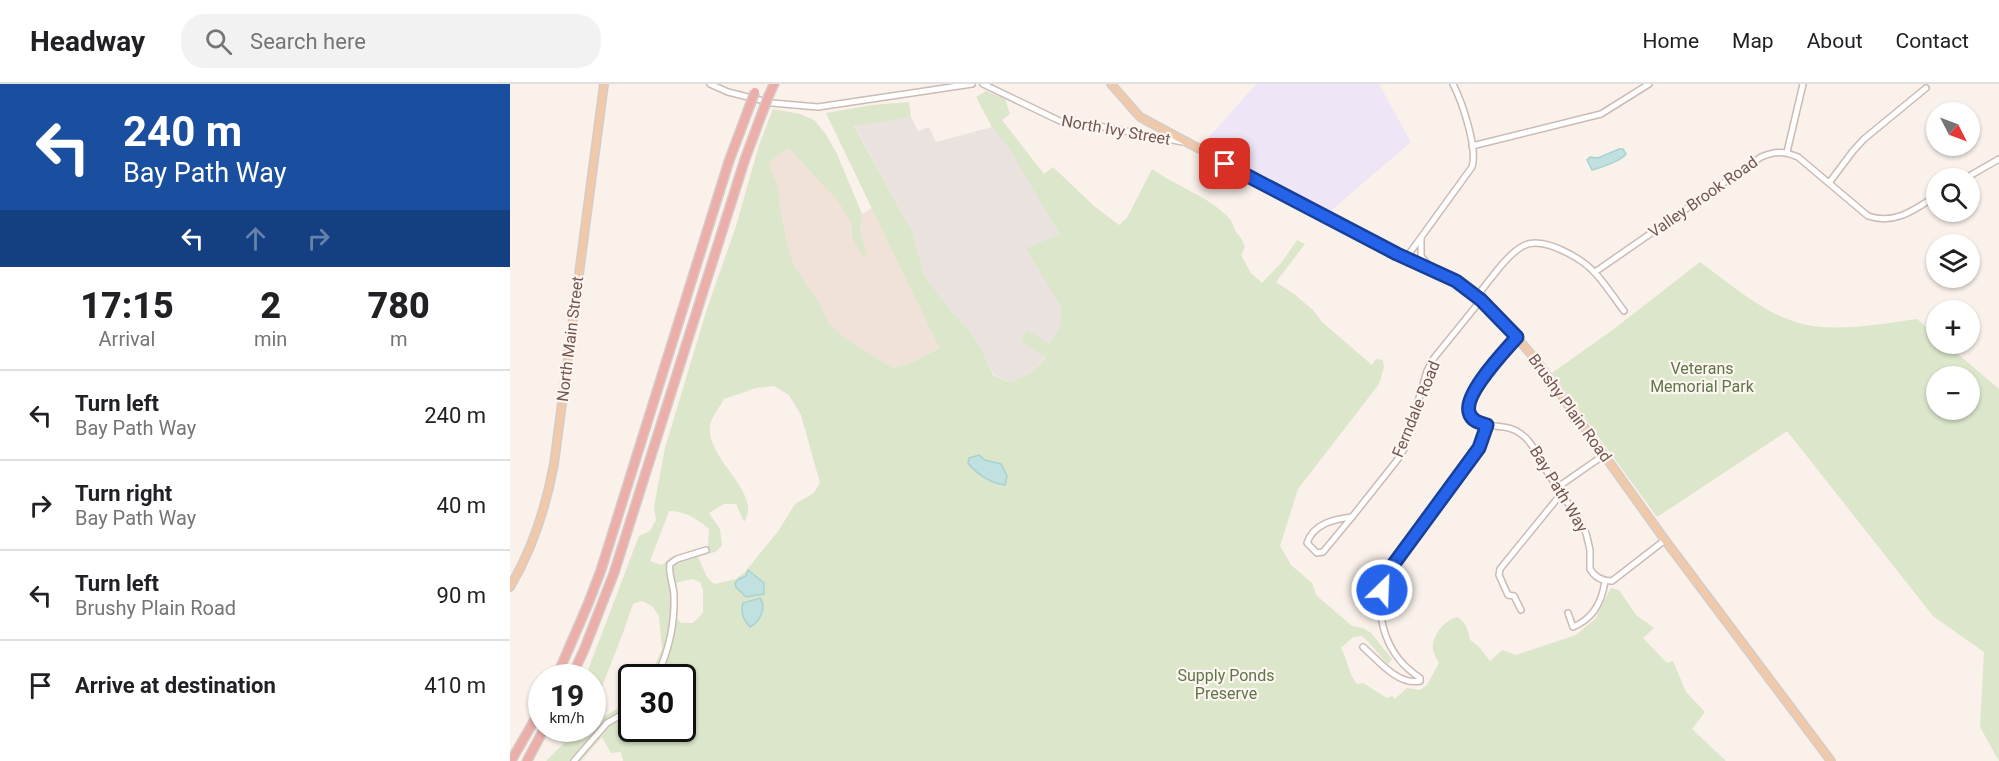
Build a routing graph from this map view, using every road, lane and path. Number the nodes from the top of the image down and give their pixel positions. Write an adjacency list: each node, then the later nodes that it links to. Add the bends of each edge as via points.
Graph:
1 (604, 84): 34 (main road, North Main Street, via 554,464 533,540)
2 (710, 84): 3 (street, via 772,103 819,107)
3 (972, 84)
4 (982, 84): 12 (street, North Ivy Street, via 1062,122)
5 (1111, 84): 12 (main road, Brushy Plain Road, via 1140,117)
6 (1453, 84): 13 (street)
7 (1649, 84): 13 (street, via 1601,114)
8 (1803, 84): 14 (street)
9 (757, 88): 38 (highway, bridge, via 726,172 601,570)
10 (773, 88): 39 (highway, bridge, via 741,170 614,573)
11 (1926, 88): 17 (street, via 1864,139)
12 (1185, 142): 20 (main road, Brushy Plain Road)
13 (1472, 146): 19 (street, via 1472,167)
14 (1787, 152): 17 (street); 22 (street, Valley Brook Road, via 1773,151 1761,157)
15 (1999, 159): 16 (street)
16 (1980, 170)
17 (1829, 183): 18 (street, via 1869,216 1879,219 1903,217)
18 (1926, 202)
19 (1422, 235): 20 (street); 21 (street, via 1421,256)
20 (1406, 258): 21 (main road, Brushy Plain Road)
21 (1433, 270): 23 (main road, Brushy Plain Road, via 1456,281)
22 (1595, 272): 23 (street, Ferndale Road, via 1551,245 1535,242 1513,254); 24 (street)
23 (1478, 299): 25 (main road, Brushy Plain Road); 30 (street, Ferndale Road, via 1427,371 1404,449)
24 (1624, 311)
25 (1517, 337): 26 (street, via 1470,400 1472,419); 27 (main road, Brushy Plain Road)
26 (1487, 425): 28 (street, Bay Path Way, via 1515,429 1523,435); 37 (street, via 1479,448 1393,565 1382,590 1379,610 1389,644 1420,681 1399,678)
27 (1604, 455): 28 (street); 31 (main road, Brushy Plain Road)
28 (1558, 487): 29 (street, Bay Path Way)
29 (1562, 494): 33 (street, Bay Path Way, via 1586,533 1590,569); 35 (street, via 1500,568 1499,575 1508,594 1514,596)
30 (1352, 517): 30 (street, Ferndale Road, via 1323,552 1317,553 1307,543 1323,524)
31 (1665, 540): 33 (street, via 1622,575); 44 (main road, Brushy Plain Road)
32 (706, 550): 40 (street, via 670,564 675,593 672,632)
33 (1605, 581): 36 (street, via 1596,610 1584,623 1574,627)
34 (510, 587)
35 (1521, 610)
36 (1568, 613)
37 (1363, 647)
38 (562, 664)
39 (578, 664)
40 (663, 664)
41 (618, 717): 47 (street, via 607,723)
42 (528, 731): 45 (highway)
43 (537, 742): 46 (highway)
44 (1827, 759)
45 (511, 761)
46 (526, 761)
47 (574, 761)

